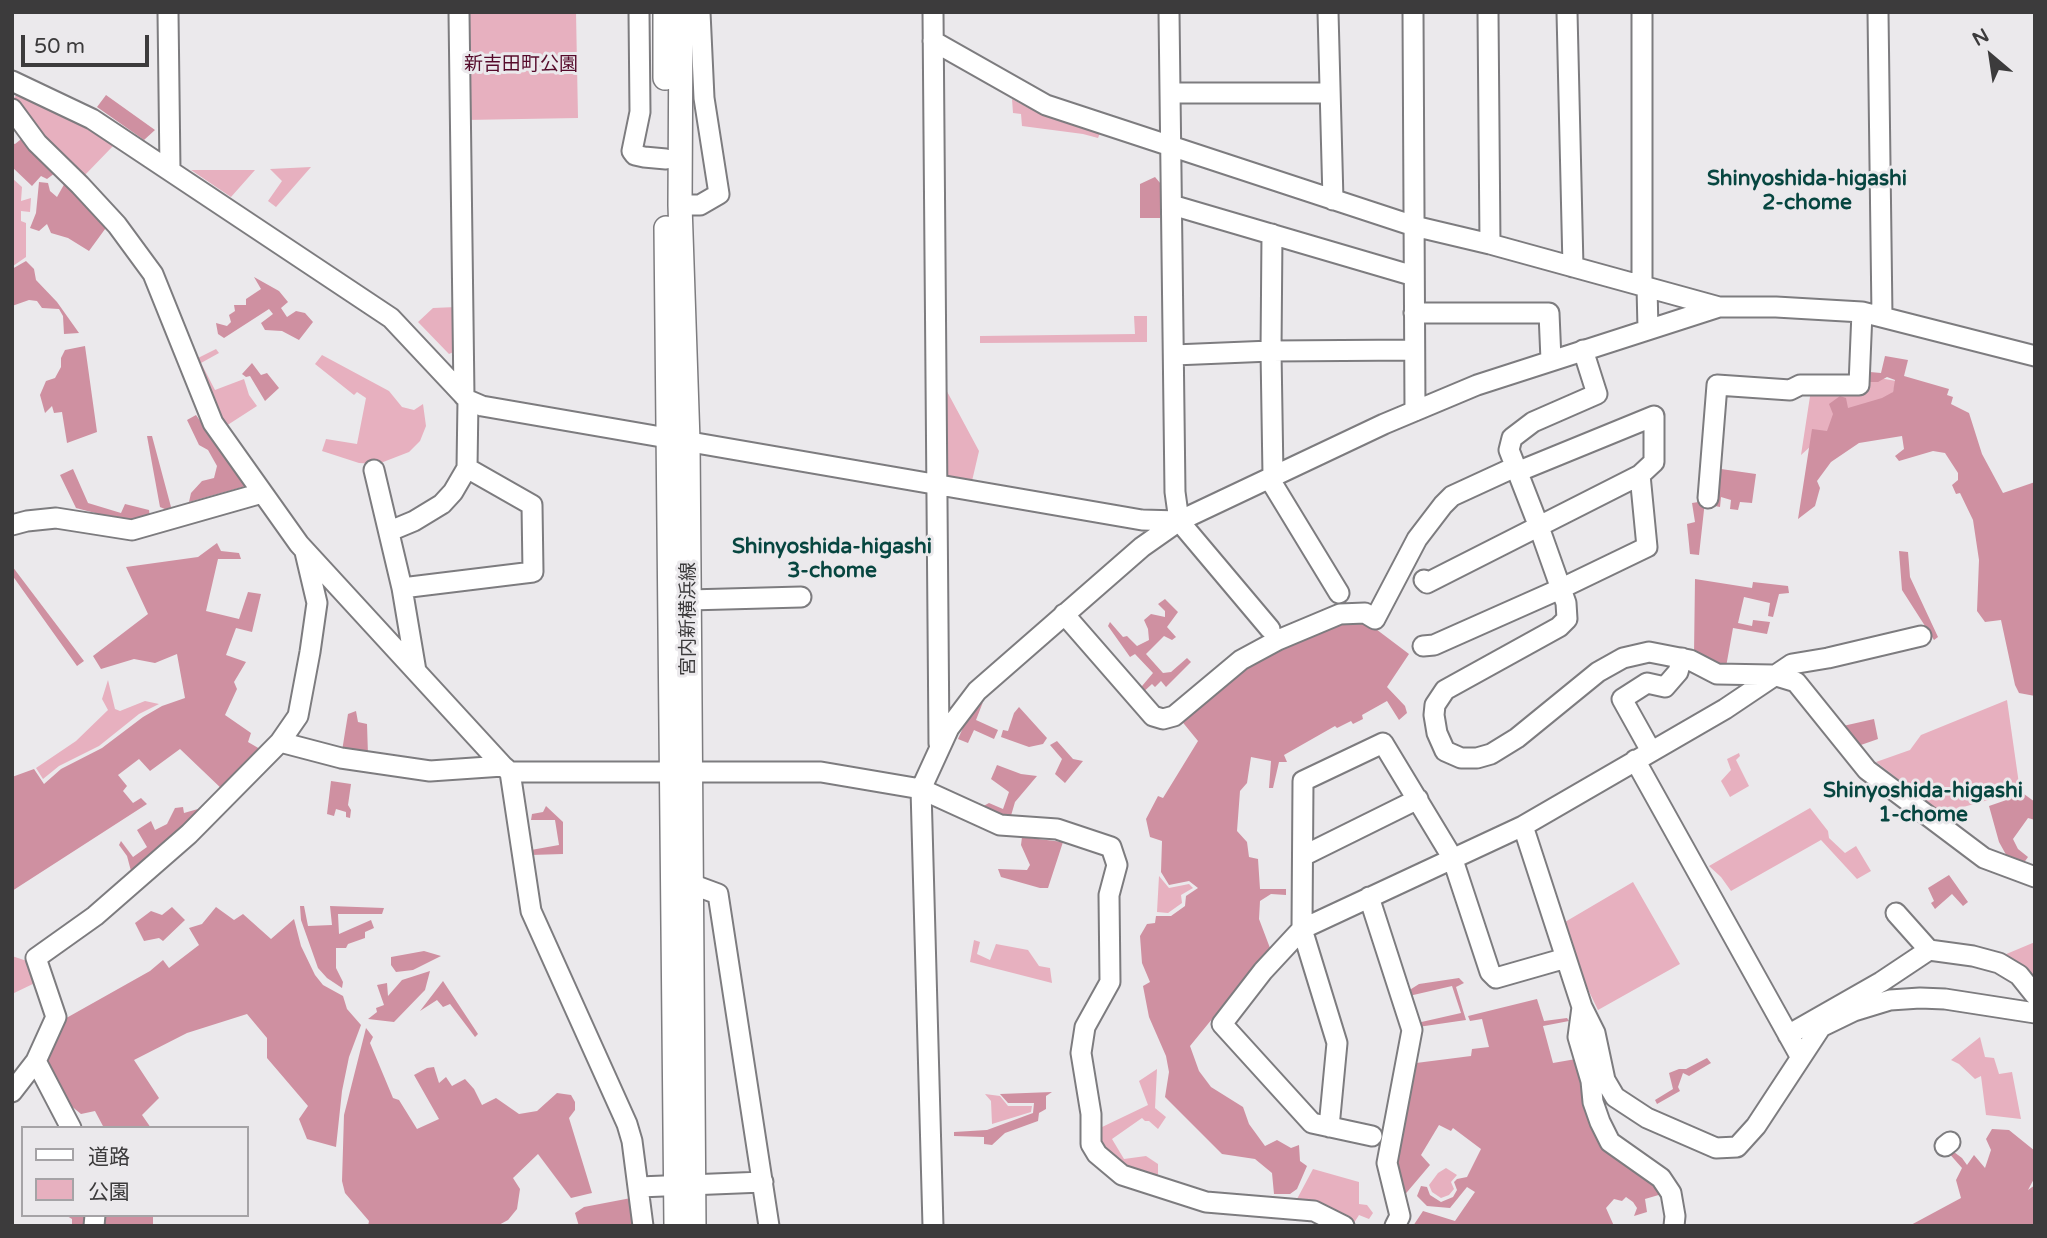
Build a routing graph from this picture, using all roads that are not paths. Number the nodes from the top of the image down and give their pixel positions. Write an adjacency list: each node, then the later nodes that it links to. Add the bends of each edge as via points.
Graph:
1 (168, 12): 22 (street)
2 (459, 12): 43 (street)
3 (639, 12): 21 (street, via 640,112 632,151)
4 (664, 12): 21 (street, 宮内新横浜線)
5 (681, 12): 24 (street, 宮内新横浜線)
6 (700, 12): 24 (street, via 704,98 719,194 700,205)
7 (933, 12): 15 (street)
8 (1169, 12): 17 (street)
9 (1328, 12): 18 (street)
10 (1413, 12): 26 (street)
11 (1488, 12): 28 (street)
12 (1567, 12): 29 (street)
13 (1642, 12): 31 (street)
14 (1878, 12): 35 (street)
15 (933, 41): 20 (street, via 1046,105); 51 (street)
16 (12, 81): 22 (street, via 92,119)
17 (1171, 93): 18 (street); 20 (street)
18 (1331, 93): 23 (street)
19 (12, 108): 52 (street, via 37,144 117,225 153,274 213,423)
20 (1172, 147): 23 (street); 25 (street)
21 (666, 159): 45 (street, 宮内新横浜線)
22 (170, 170): 43 (street, via 391,318)
23 (1333, 200): 26 (street)
24 (680, 205): 45 (street, 宮内新横浜線)
25 (1172, 205): 27 (street); 40 (street)
26 (1414, 226): 28 (street); 30 (street)
27 (1272, 234): 30 (street); 38 (street)
28 (1490, 244): 29 (street)
29 (1573, 267): 31 (street)
30 (1413, 276): 34 (street)
31 (1645, 287): 32 (street); 36 (street)
32 (1719, 307): 33 (street); 36 (street)
33 (1862, 312): 35 (street); 53 (street, via 1859,385 1800,384 1790,390 1717,385)
34 (1414, 313): 39 (street); 42 (street, via 1549,313)
35 (1882, 316): 41 (street)
36 (1648, 329): 37 (street)
37 (1583, 350): 42 (street); 48 (street, via 1597,394 1533,422 1512,438 1509,450)
38 (1271, 351): 39 (street); 40 (street); 50 (street)
39 (1414, 351): 44 (street)
40 (1174, 355): 54 (street)
41 (2035, 356)
42 (1552, 360): 44 (street)
43 (466, 398): 45 (street, via 482,406); 46 (street)
44 (1415, 411): 50 (street)
45 (678, 440): 51 (street); 64 (street, 宮内新横浜線); 76 (street, 宮内新横浜線)
46 (467, 468): 57 (street, via 442,505); 60 (street, via 532,505 533,572)
47 (374, 470): 57 (street)
48 (1516, 470): 49 (street, via 1654,416 1654,463); 56 (street); 59 (street, via 1452,496 1417,539)
49 (1640, 475): 56 (street); 61 (street, via 1647,547)
50 (1271, 477): 54 (street); 62 (street)
51 (936, 483): 54 (street, via 1142,520); 73 (street)
52 (262, 493): 55 (street, via 132,530 56,518); 58 (street)
53 (1708, 498)
54 (1178, 521): 65 (street); 66 (street)
55 (12, 525)
56 (1539, 527): 59 (street, via 1427,583); 61 (street)
57 (390, 531): 60 (street)
58 (305, 551): 70 (street); 72 (street, via 316,615 298,716)
59 (1412, 571): 65 (street, via 1379,621 1365,613 1340,614 1278,640 1241,660 1174,716 1163,719 1137,700)
60 (402, 589): 70 (street)
61 (1560, 589): 68 (street); 69 (street, via 1567,619 1559,627 1440,696 1434,715 1437,733 1452,756 1491,754 1623,658 1649,652)
62 (1339, 593)
63 (801, 597): 64 (street)
64 (689, 600): 76 (street, 宮内新横浜線)
65 (1064, 614): 73 (street, via 977,691)
66 (1270, 629)
67 (1921, 636): 71 (street, via 1792,664)
68 (1423, 646)
69 (1682, 658): 71 (street, via 1717,674); 74 (street, via 1678,673 1665,687 1647,683 1622,699)
70 (416, 671): 75 (street)
71 (1773, 675): 74 (street); 82 (street, via 1796,682 1867,769 1984,858)
72 (280, 742): 75 (street, via 341,758 430,771); 94 (street, via 189,834 95,916 36,958 56,1017)
73 (939, 748): 77 (street)
74 (1643, 756): 79 (street); 92 (street)
75 (507, 769): 76 (street); 101 (street, via 531,911 627,1124)
76 (681, 772): 77 (street, via 821,772); 83 (street, 宮内新横浜線); 100 (street, 宮内新横浜線)
77 (921, 789): 106 (street); 107 (street, via 1000,825 1057,829 1111,847 1117,865 1109,895 1110,982 1085,1027 1081,1053 1091,1144 1097,1154 1122,1175 1206,1202 1314,1211)
78 (1418, 799): 80 (street); 80 (street, via 1383,743 1303,781); 81 (street)
79 (1523, 826): 81 (street); 88 (street)
80 (1303, 856): 86 (street)
81 (1452, 857): 84 (street); 88 (street, via 1490,972 1496,978)
82 (2035, 877)
83 (691, 884): 99 (street, via 718,894); 100 (street, 宮内新横浜線)
84 (1369, 897): 86 (street); 108 (street, via 1412,1030 1387,1163 1401,1216)
85 (1896, 913): 87 (street)
86 (1301, 929): 97 (street, via 1337,1043); 97 (street, via 1222,1024 1312,1123)
87 (1929, 950): 89 (street, via 1999,963 2019,975); 92 (street)
88 (1566, 958): 90 (street)
89 (2035, 995)
90 (1582, 1006): 93 (street, via 1595,1033 1605,1080 1615,1097 1647,1118 1716,1148 1737,1147 1756,1126); 109 (street, via 1578,1037 1600,1122 1610,1142 1661,1178 1671,1193)
91 (2035, 1013): 93 (street, via 1945,999 1890,1000 1821,1027)
92 (1788, 1035): 93 (street)
93 (1800, 1056)
94 (36, 1061): 95 (street); 96 (street)
95 (12, 1092)
96 (70, 1126)
97 (1329, 1127): 98 (street)
98 (1372, 1136)
99 (762, 1182): 100 (street); 105 (street)
100 (685, 1185): 101 (street); 103 (street, 宮内新横浜線); 104 (street, 宮内新横浜線)
101 (639, 1187): 102 (street)
102 (643, 1226)
103 (676, 1226)
104 (694, 1226)
105 (769, 1226)
106 (933, 1226)
107 (1344, 1226)
108 (1395, 1226)
109 (1674, 1226)

